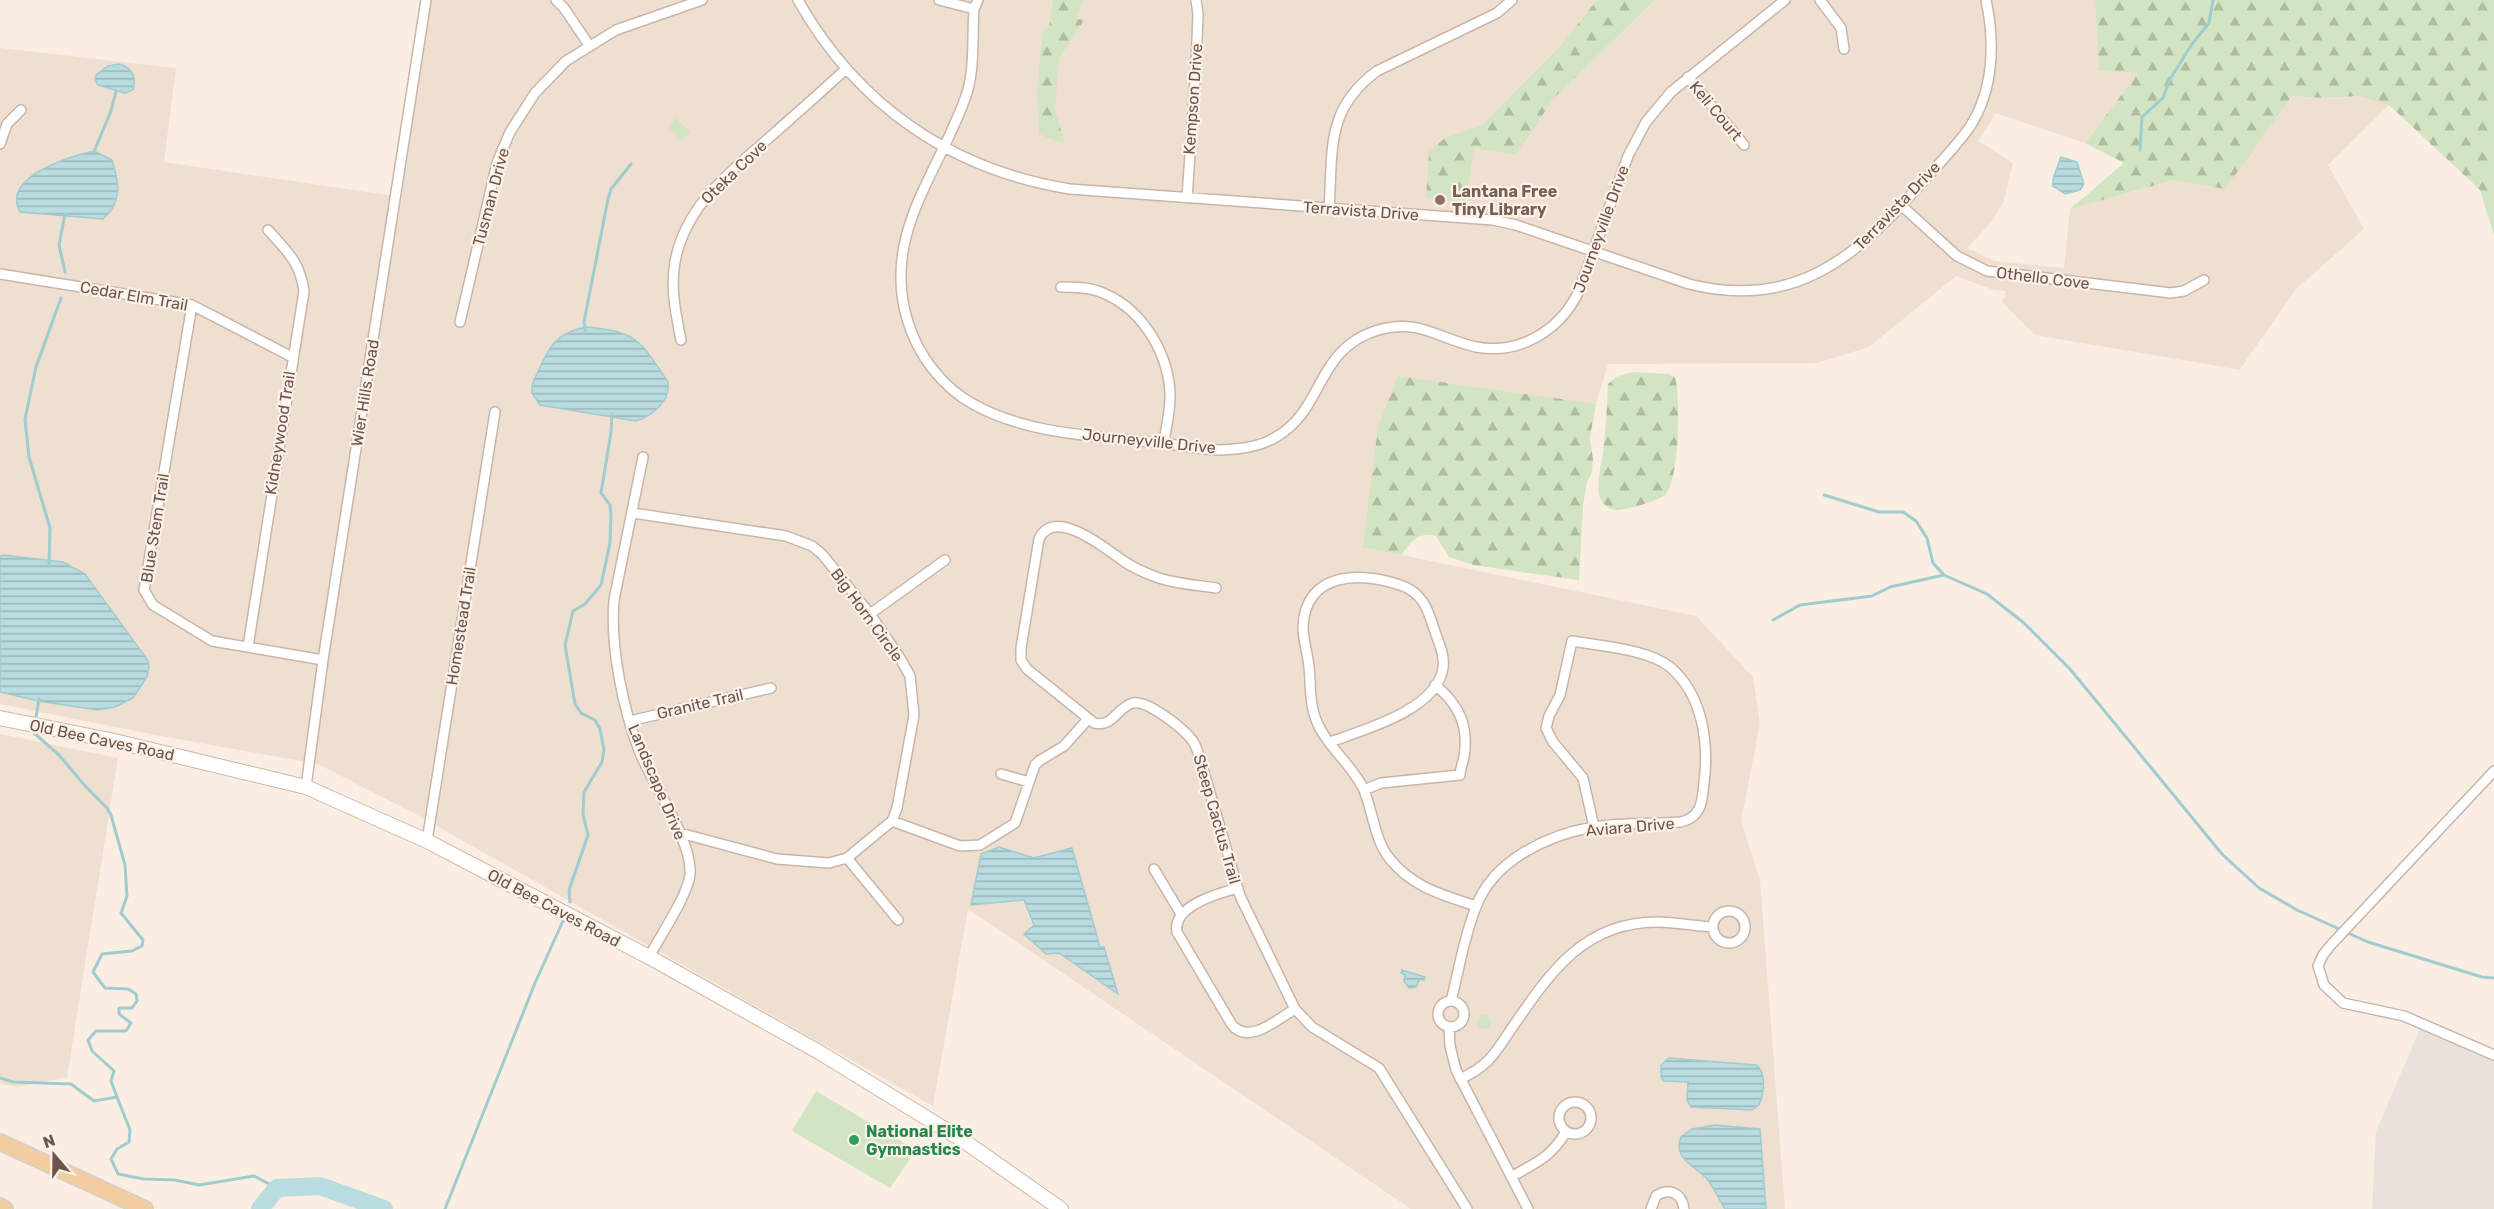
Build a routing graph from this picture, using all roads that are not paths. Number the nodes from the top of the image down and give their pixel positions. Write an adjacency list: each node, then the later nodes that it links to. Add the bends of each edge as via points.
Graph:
1 (426, 0): 40 (street, Wier Hills Road)
2 (556, 0): 12 (street)
3 (702, 0): 12 (street, Tusman Drive, via 627,24)
4 (798, 0): 14 (street, Terravista Drive)
5 (939, 0): 11 (street)
6 (1196, 0): 20 (street, Kempson Drive, via 1196,66)
7 (1512, 0): 22 (street, via 1497,14 1362,81 1341,110 1333,139)
8 (1785, 0): 15 (street, Journeyville Drive)
9 (1820, 0): 13 (street, via 1841,28)
10 (1986, 0): 21 (street, Terravista Drive, via 1992,59 1977,113 1962,137)
11 (976, 4): 19 (street, Journeyville Drive, via 970,82)
12 (589, 45): 29 (street, Tusman Drive, via 566,61 535,93 510,132 494,173)
13 (1844, 49)
14 (846, 69): 19 (street, Terravista Drive, via 879,102); 30 (street, Oteka Cove, via 721,180 691,218 674,273 674,304)
15 (1688, 77): 18 (street, Keli Court); 24 (street, Journeyville Drive, via 1659,105 1634,142)
16 (21, 110): 17 (street, via 7,124)
17 (0, 144)
18 (1744, 145)
19 (942, 147): 20 (street, Terravista Drive, via 998,172 1052,186); 33 (street, Journeyville Drive, via 910,219 900,271 903,305 911,332 937,374 966,400 1004,418 1060,430)
20 (1186, 198): 22 (street, Terravista Drive)
21 (1902, 206): 24 (street, Terravista Drive, via 1866,242 1827,269 1764,290 1711,290); 26 (street, Othello Cove, via 1957,256 1987,271 2171,293)
22 (1329, 209): 24 (street, Terravista Drive, via 1493,220)
23 (268, 230): 31 (street, Kidneywood Trail, via 292,256 301,274 304,291)
24 (1594, 251): 33 (street, Journeyville Drive, via 1572,305 1555,325 1533,340 1491,348 1414,326 1389,327 1357,339 1333,361 1307,408 1275,438 1244,448 1217,450)
25 (0, 274): 28 (street, Cedar Elm Trail)
26 (2204, 280)
27 (1061, 287): 33 (street, via 1084,288 1109,296 1133,314 1152,336 1168,375 1170,395)
28 (192, 305): 31 (street, Cedar Elm Trail); 39 (street, Blue Stem Trail, via 144,590 153,605 212,641)
29 (460, 322)
30 (681, 340)
31 (292, 357): 39 (street, Kidneywood Trail)
32 (495, 412): 55 (street, Homestead Trail)
33 (1164, 443)
34 (643, 458): 35 (street, Landscape Drive)
35 (633, 513): 38 (street, Big Horn Circle, via 800,540 822,555); 45 (street, Landscape Drive, via 612,617)
36 (945, 560): 38 (street)
37 (1216, 588): 44 (street, via 1158,577 1065,527 1044,531 1035,560 1021,660)
38 (870, 614): 52 (street, Big Horn Circle, via 900,658 912,685 914,715)
39 (248, 647): 40 (street, Blue Stem Trail)
40 (323, 660): 50 (street, Wier Hills Road)
41 (1435, 685): 46 (street, via 1395,718); 46 (street, via 1442,672 1443,655 1428,610 1418,595 1400,584 1357,577 1344,577 1324,585 1312,597 1303,629 1312,707); 51 (street, via 1457,707 1464,726 1460,775 1381,783)
42 (771, 688): 45 (street, Granite Trail)
43 (0, 718): 50 (street, Old Bee Caves Road)
44 (1088, 719): 49 (street, via 1064,746 1039,761); 58 (street, Steep Cactus Trail, via 1096,724 1106,723 1125,706 1140,702 1192,741)
45 (630, 721): 54 (street, Landscape Drive, via 641,755)
46 (1330, 742): 51 (street)
47 (2494, 771): 67 (street, via 2330,946 2319,960 2318,973 2336,998 2354,1007 2404,1016)
48 (1001, 774): 49 (street)
49 (1029, 782): 52 (street, via 1016,823 976,846 960,846)
50 (306, 787): 55 (street, Old Bee Caves Road)
51 (1364, 790): 59 (street, via 1390,860 1419,885)
52 (892, 821): 56 (street)
53 (1594, 827): 53 (street, Aviara Drive, via 1681,822 1694,817 1701,807 1707,753 1700,718 1683,681 1671,668 1656,659 1572,640 1560,695 1546,728 1583,778); 59 (street, Aviara Drive, via 1542,842 1521,855 1490,883)
54 (680, 833): 56 (street, via 777,859 829,863); 63 (street, Landscape Drive, via 690,864 689,880)
55 (427, 841): 63 (street, Old Bee Caves Road)
56 (847, 858): 61 (street)
57 (1154, 869): 60 (street)
58 (1238, 888): 60 (street, via 1213,895); 65 (street, Steep Cactus Trail)
59 (1476, 906): 64 (street, Aviara Drive)
60 (1181, 914): 65 (street, via 1177,932 1236,1030 1246,1034 1256,1031)
61 (898, 920)
62 (1712, 927): 68 (street, via 1644,923 1611,930 1581,946 1548,976 1490,1060 1479,1071)
63 (649, 957): 75 (street, Old Bee Caves Road, via 819,1052 964,1141)
64 (1451, 1000): 66 (street, Aviara Drive, via 1438,1010 1440,1021); 66 (street, via 1464,1012 1460,1023)
65 (1295, 1009): 76 (street, Steep Cactus Trail, via 1312,1028 1379,1068)
66 (1449, 1027): 68 (street, Aviara Drive)
67 (2494, 1055)
68 (1460, 1079): 71 (street, Aviara Drive)
69 (1566, 1132): 71 (street, via 1546,1157)
70 (0, 1142): 74 (main road)
71 (1511, 1177): 77 (street, Aviara Drive)
72 (0, 1206): 73 (main road)
73 (5, 1209)
74 (145, 1209)
75 (1061, 1209)
76 (1467, 1209)
77 (1528, 1209)
78 (1651, 1209): 79 (street, via 1656,1196 1666,1191 1681,1198)
79 (1684, 1209)

